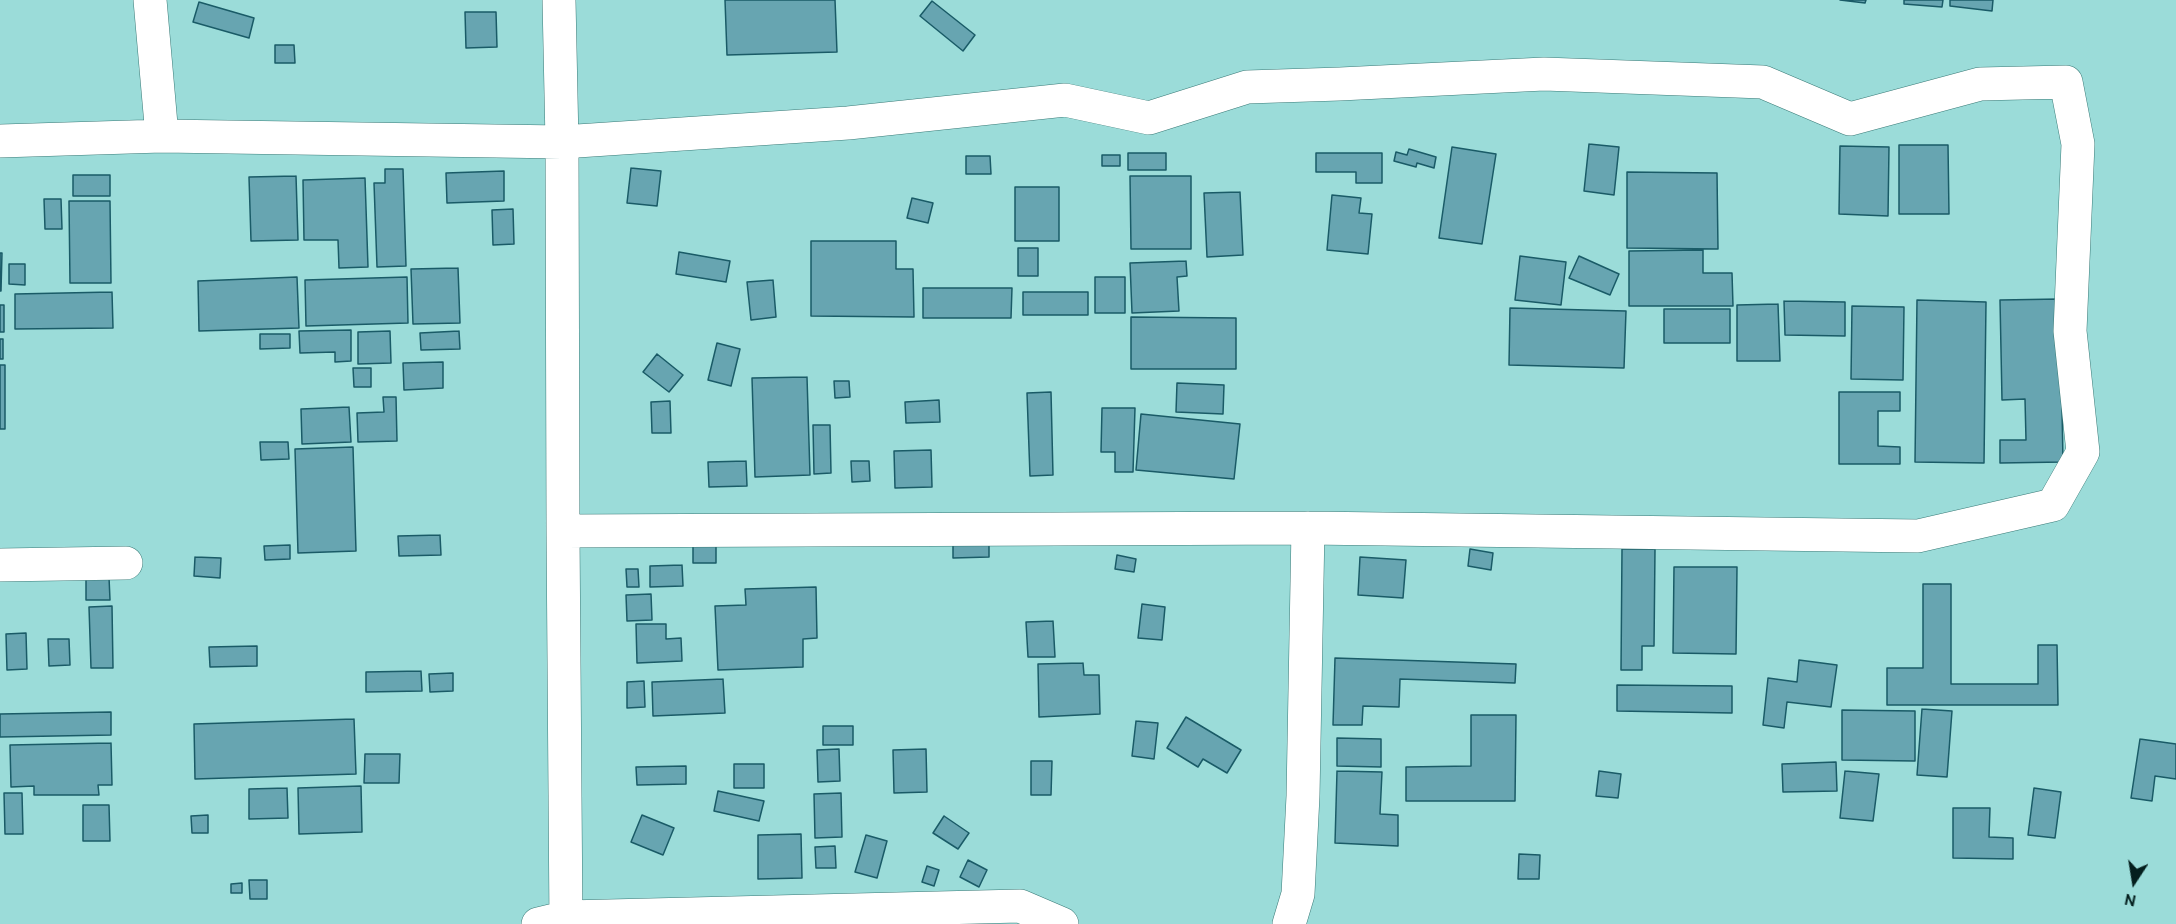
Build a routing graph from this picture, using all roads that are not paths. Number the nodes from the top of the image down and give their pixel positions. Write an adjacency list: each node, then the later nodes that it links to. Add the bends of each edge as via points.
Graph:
1 (150, 0): 3 (street)
2 (559, 0): 5 (street)
3 (162, 136): 4 (street); 5 (street)
4 (0, 141)
5 (562, 142): 6 (street, via 848,123 1065,100 1149,118 1247,87 1544,74 1763,82 1850,119 1980,84 2066,82 2078,144 2070,330 2084,452 2053,505 1918,536); 7 (street)
6 (1308, 528): 7 (street); 12 (street, via 1303,796 1298,894)
7 (562, 531): 10 (street)
8 (126, 563): 9 (street)
9 (0, 565)
10 (557, 922): 11 (street, via 1020,906)
11 (1062, 924)
12 (1289, 924)

